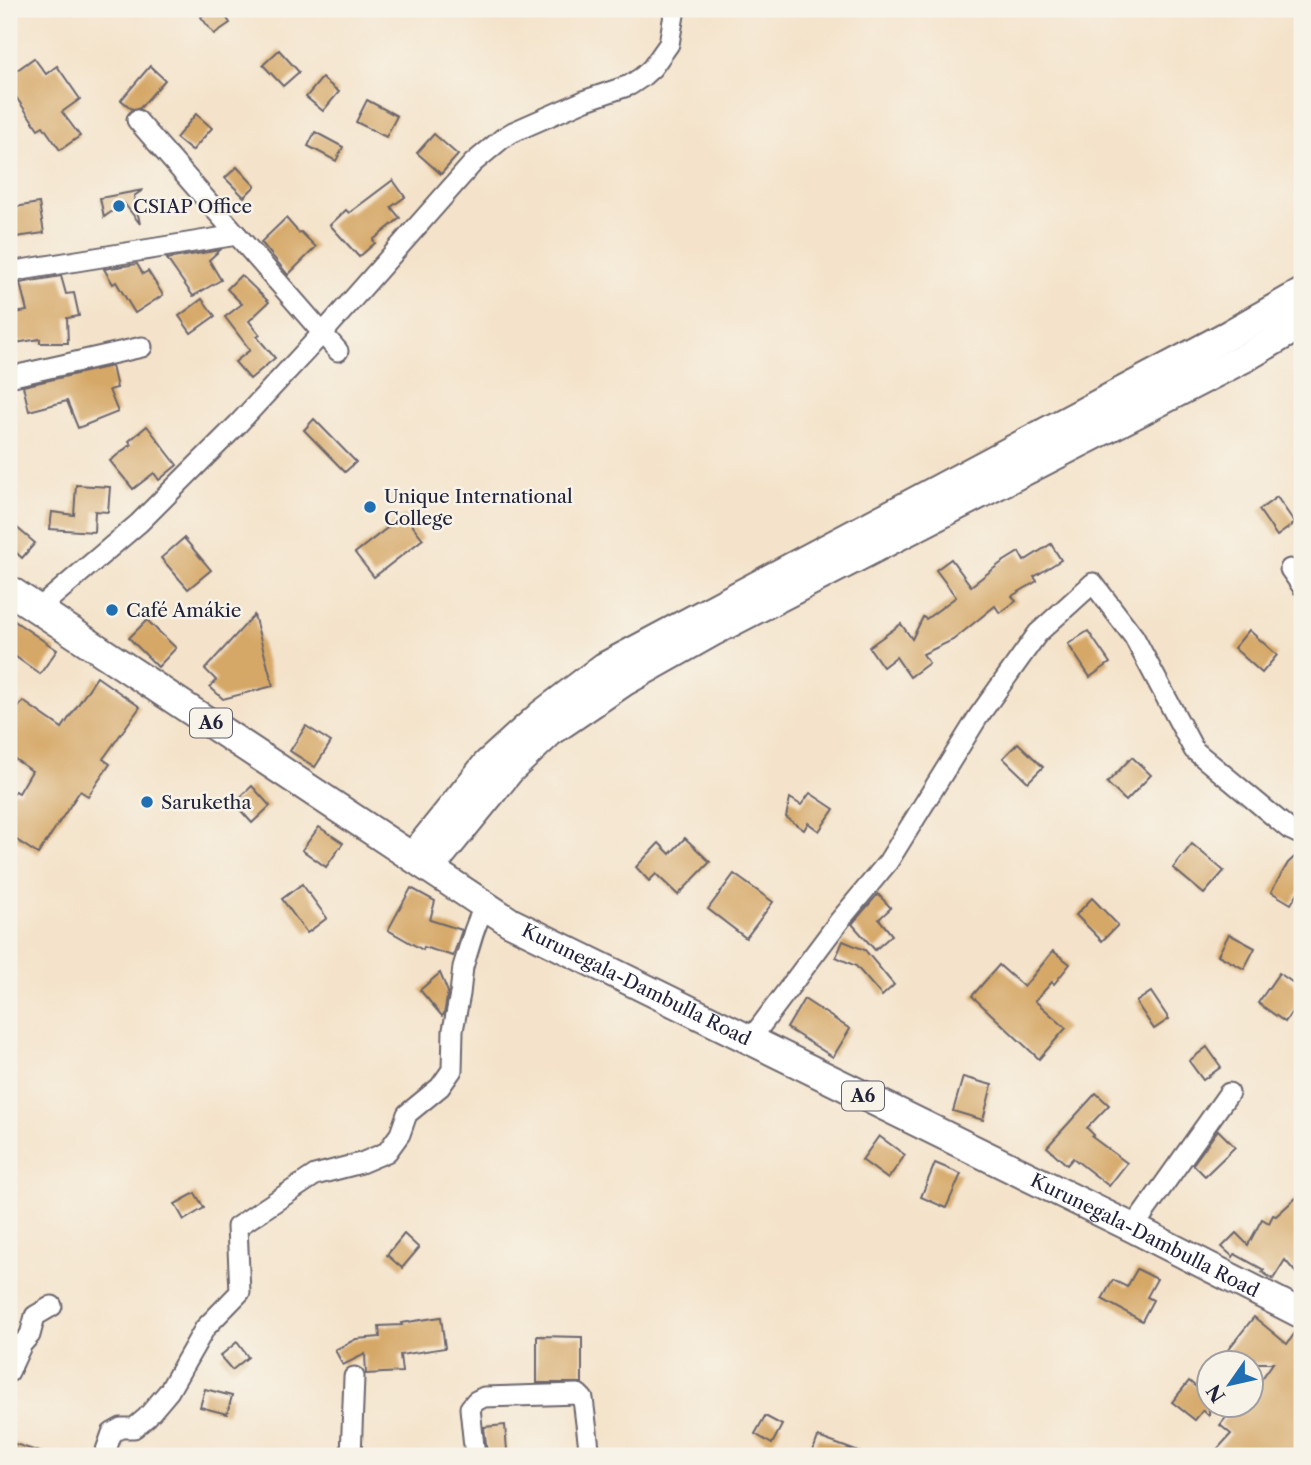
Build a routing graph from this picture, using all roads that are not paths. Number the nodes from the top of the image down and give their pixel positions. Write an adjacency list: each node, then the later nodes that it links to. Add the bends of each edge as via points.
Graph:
1 (675, 9): 7 (street, via 669,44 652,68 630,85 513,132 485,152)
2 (136, 120): 3 (street)
3 (237, 235): 4 (street); 7 (street)
4 (9, 272)
5 (1302, 293): 16 (highway, via 604,667 487,764)
6 (1302, 324): 16 (highway, via 625,681 550,732)
7 (323, 333): 9 (street); 14 (street, via 139,523)
8 (142, 348): 10 (street)
9 (338, 351)
10 (9, 377)
11 (1290, 569): 12 (street)
12 (1302, 586)
13 (9, 590): 14 (highway, Kurunegala-Dambulla Road / A6)
14 (38, 609): 16 (highway, Kurunegala-Dambulla Road / A6)
15 (1302, 835): 18 (street, via 1194,750 1134,636 1093,583 1038,633 978,717 888,862)
16 (421, 862): 18 (highway, Kurunegala-Dambulla Road / A6, via 510,922)
17 (479, 918): 25 (street, via 463,967 452,1070 446,1079 407,1114 387,1152 315,1175 237,1227 240,1292 205,1328 169,1391 134,1428 121,1427 112,1433)
18 (750, 1040): 20 (highway, Kurunegala-Dambulla Road / A6)
19 (1229, 1093): 20 (street)
20 (1133, 1228): 22 (highway, Kurunegala-Dambulla Road / A6)
21 (52, 1306): 23 (street, via 35,1316)
22 (1302, 1314)
23 (9, 1372)
24 (354, 1377): 26 (street)
25 (104, 1456)
26 (351, 1456)
27 (475, 1456): 28 (street, via 470,1408 476,1401 578,1394 583,1399)
28 (590, 1456)

